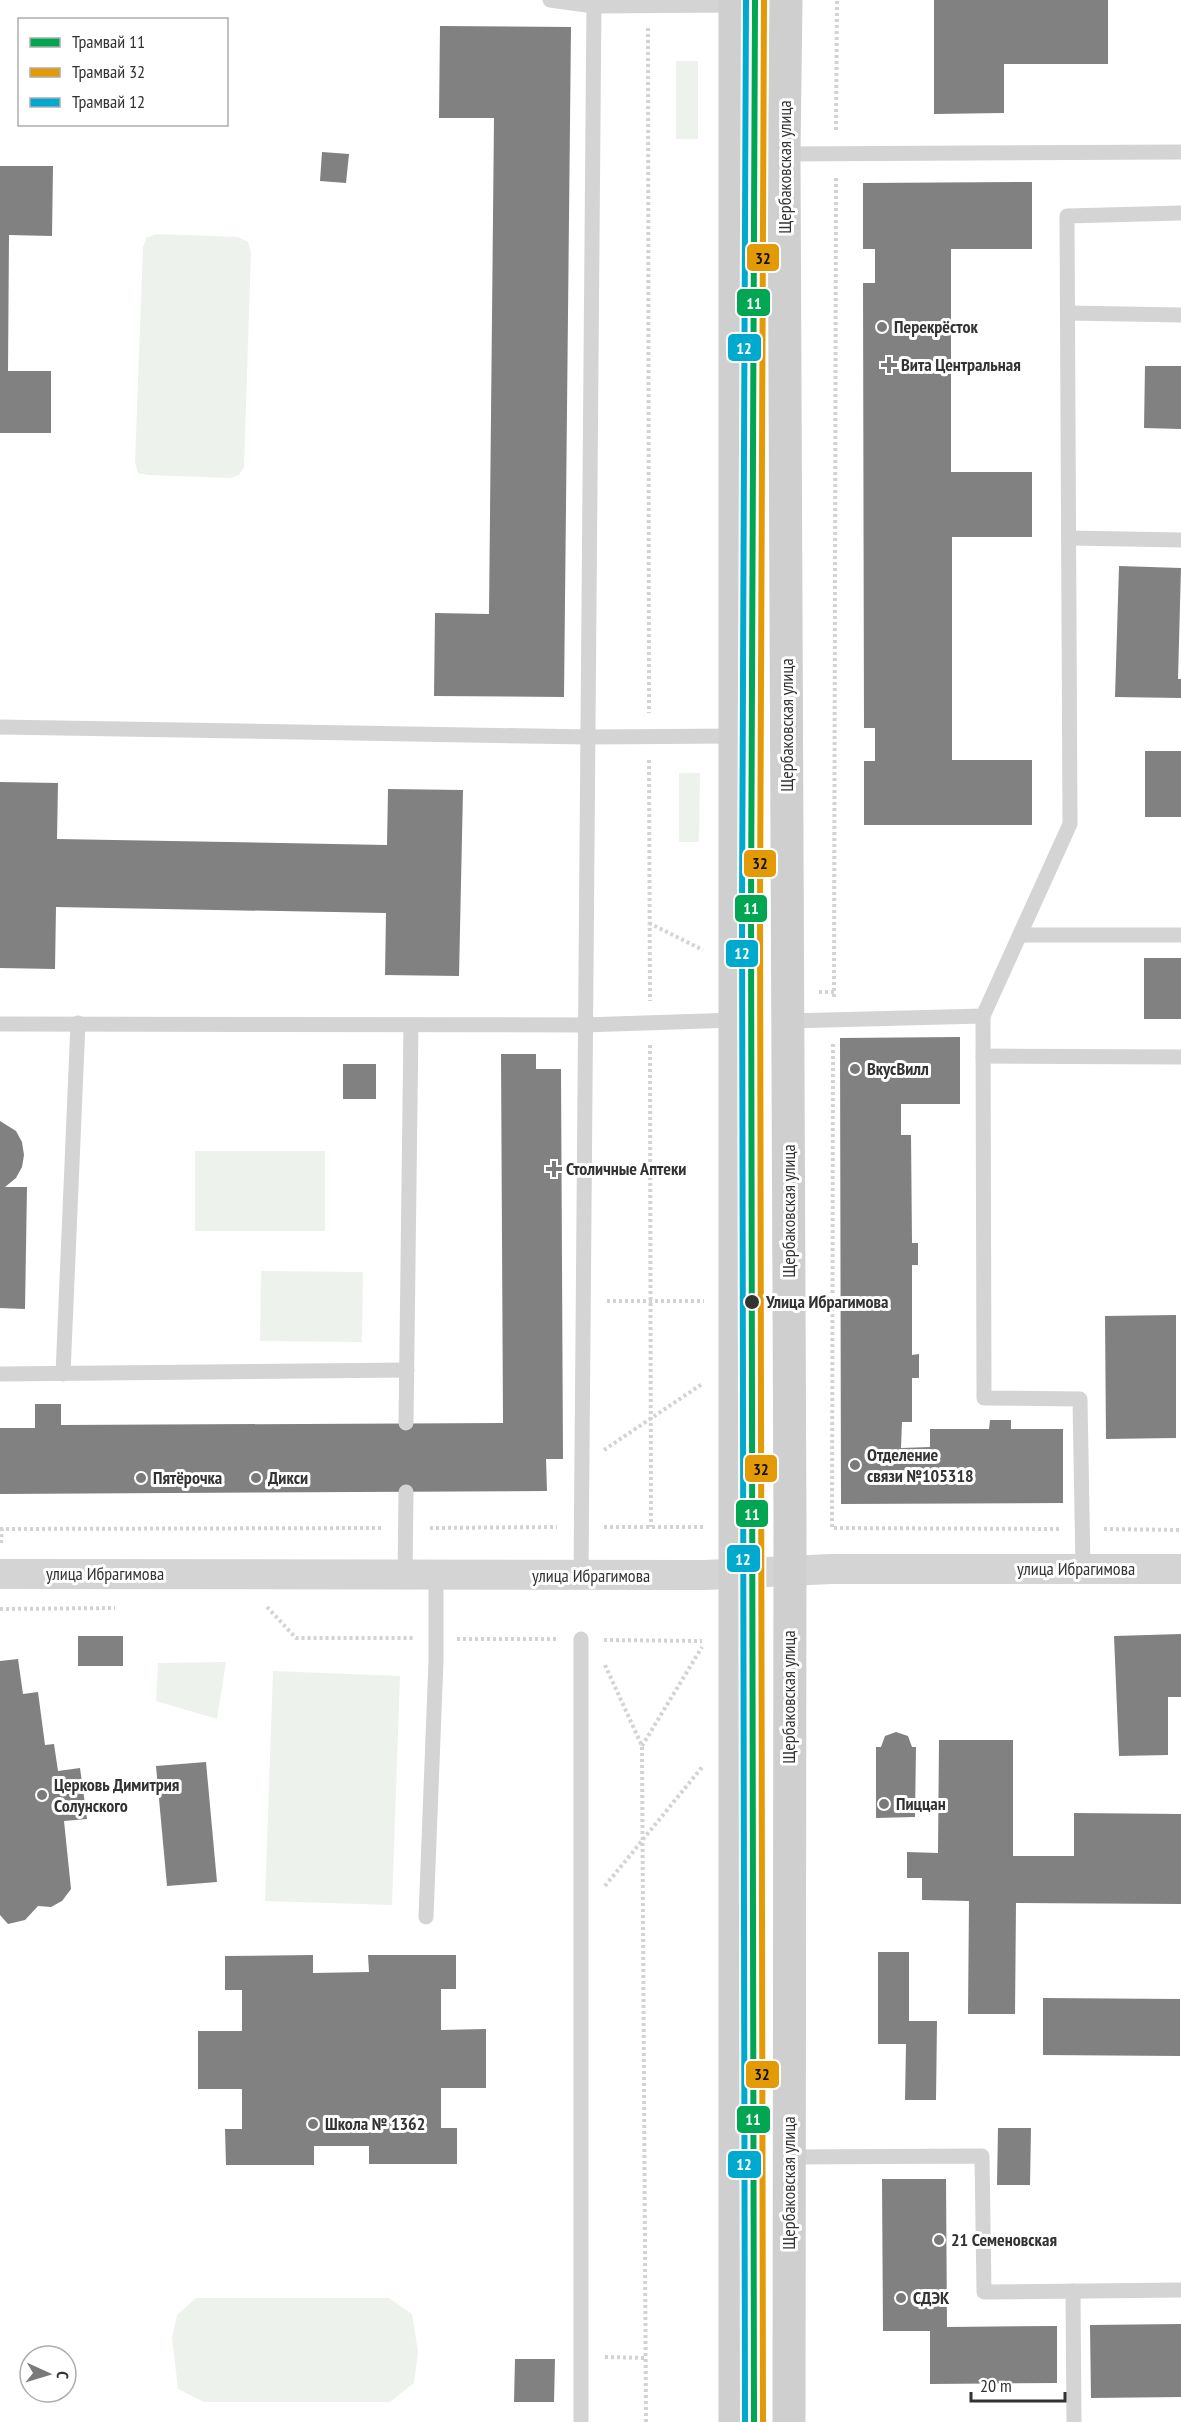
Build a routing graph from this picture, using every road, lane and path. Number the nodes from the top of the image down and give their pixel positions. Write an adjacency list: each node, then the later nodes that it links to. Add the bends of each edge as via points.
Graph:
1 (550, 0): 5 (lane)
2 (786, 0): 8 (main road, Щербаковская улица)
3 (837, 0): 9 (path)
4 (735, 2): 6 (lane); 16 (main road)
5 (594, 3): 6 (lane); 17 (lane)
6 (648, 6): 18 (path)
7 (1181, 152): 9 (lane)
8 (784, 154): 9 (lane); 26 (main road, Щербаковская улица)
9 (836, 154): 25 (path)
10 (1181, 213): 11 (lane, via 1067,216)
11 (1068, 313): 12 (lane); 13 (lane)
12 (1181, 315)
13 (1069, 538): 14 (lane); 20 (lane, via 1070,824)
14 (1181, 540)
15 (0, 727): 17 (lane)
16 (736, 736): 18 (lane); 24 (main road)
17 (589, 737): 18 (lane); 31 (lane)
18 (649, 737): 19 (path)
19 (649, 923): 22 (path); 28 (path)
20 (1020, 935): 21 (lane); 23 (lane)
21 (1181, 935)
22 (706, 952)
23 (983, 1016): 25 (lane); 32 (lane)
24 (736, 1020): 28 (lane); 56 (main road)
25 (833, 1020): 26 (lane); 50 (path, via 832,1528)
26 (788, 1021): 54 (main road, Щербаковская улица)
27 (78, 1023): 29 (lane); 30 (lane); 39 (lane)
28 (650, 1023): 31 (lane); 35 (path)
29 (0, 1024)
30 (411, 1025): 31 (lane); 37 (lane)
31 (583, 1025): 34 (lane)
32 (983, 1056): 33 (lane); 50 (lane, via 984,1398 1080,1400)
33 (1181, 1057)
34 (582, 1301): 35 (path); 43 (lane)
35 (649, 1301): 36 (path); 41 (path)
36 (705, 1301)
37 (407, 1370): 39 (lane); 42 (lane)
38 (0, 1374): 39 (lane)
39 (63, 1374)
40 (705, 1382): 41 (path)
41 (651, 1419): 43 (path); 46 (path)
42 (406, 1423)
43 (581, 1466): 45 (lane)
44 (406, 1492): 48 (lane)
45 (581, 1527): 46 (path); 48 (path); 59 (lane)
46 (651, 1527): 47 (path)
47 (705, 1527)
48 (405, 1528): 49 (path); 57 (lane)
49 (0, 1529)
50 (1083, 1529): 51 (path); 52 (lane)
51 (1181, 1530)
52 (1083, 1569): 53 (street, улица Ибрагимова); 54 (street, улица Ибрагимова)
53 (1181, 1569)
54 (789, 1570): 56 (street, улица Ибрагимова); 72 (main road, Щербаковская улица)
55 (0, 1574): 57 (street, улица Ибрагимова)
56 (736, 1575): 59 (street, улица Ибрагимова); 79 (main road)
57 (405, 1576): 58 (street, улица Ибрагимова)
58 (436, 1576): 59 (street, улица Ибрагимова); 63 (lane)
59 (581, 1576)
60 (117, 1608): 62 (path)
61 (257, 1608): 63 (path, via 268,1607 296,1638)
62 (0, 1609)
63 (436, 1639): 64 (path); 71 (lane)
64 (587, 1639): 65 (path); 67 (path); 70 (lane)
65 (706, 1641): 66 (path); 67 (path)
66 (705, 1652)
67 (642, 1746): 69 (path)
68 (703, 1765): 69 (path)
69 (642, 1840): 70 (path); 76 (path)
70 (579, 1916): 75 (lane)
71 (426, 1917)
72 (789, 2157): 74 (lane, via 982,2156 984,2292); 80 (main road, Щербаковская улица)
73 (1181, 2290): 74 (lane)
74 (1073, 2291): 81 (lane)
75 (581, 2357): 76 (path); 77 (lane)
76 (646, 2358): 78 (path)
77 (580, 2422)
78 (646, 2422)
79 (735, 2422)
80 (789, 2422)
81 (1074, 2422)

